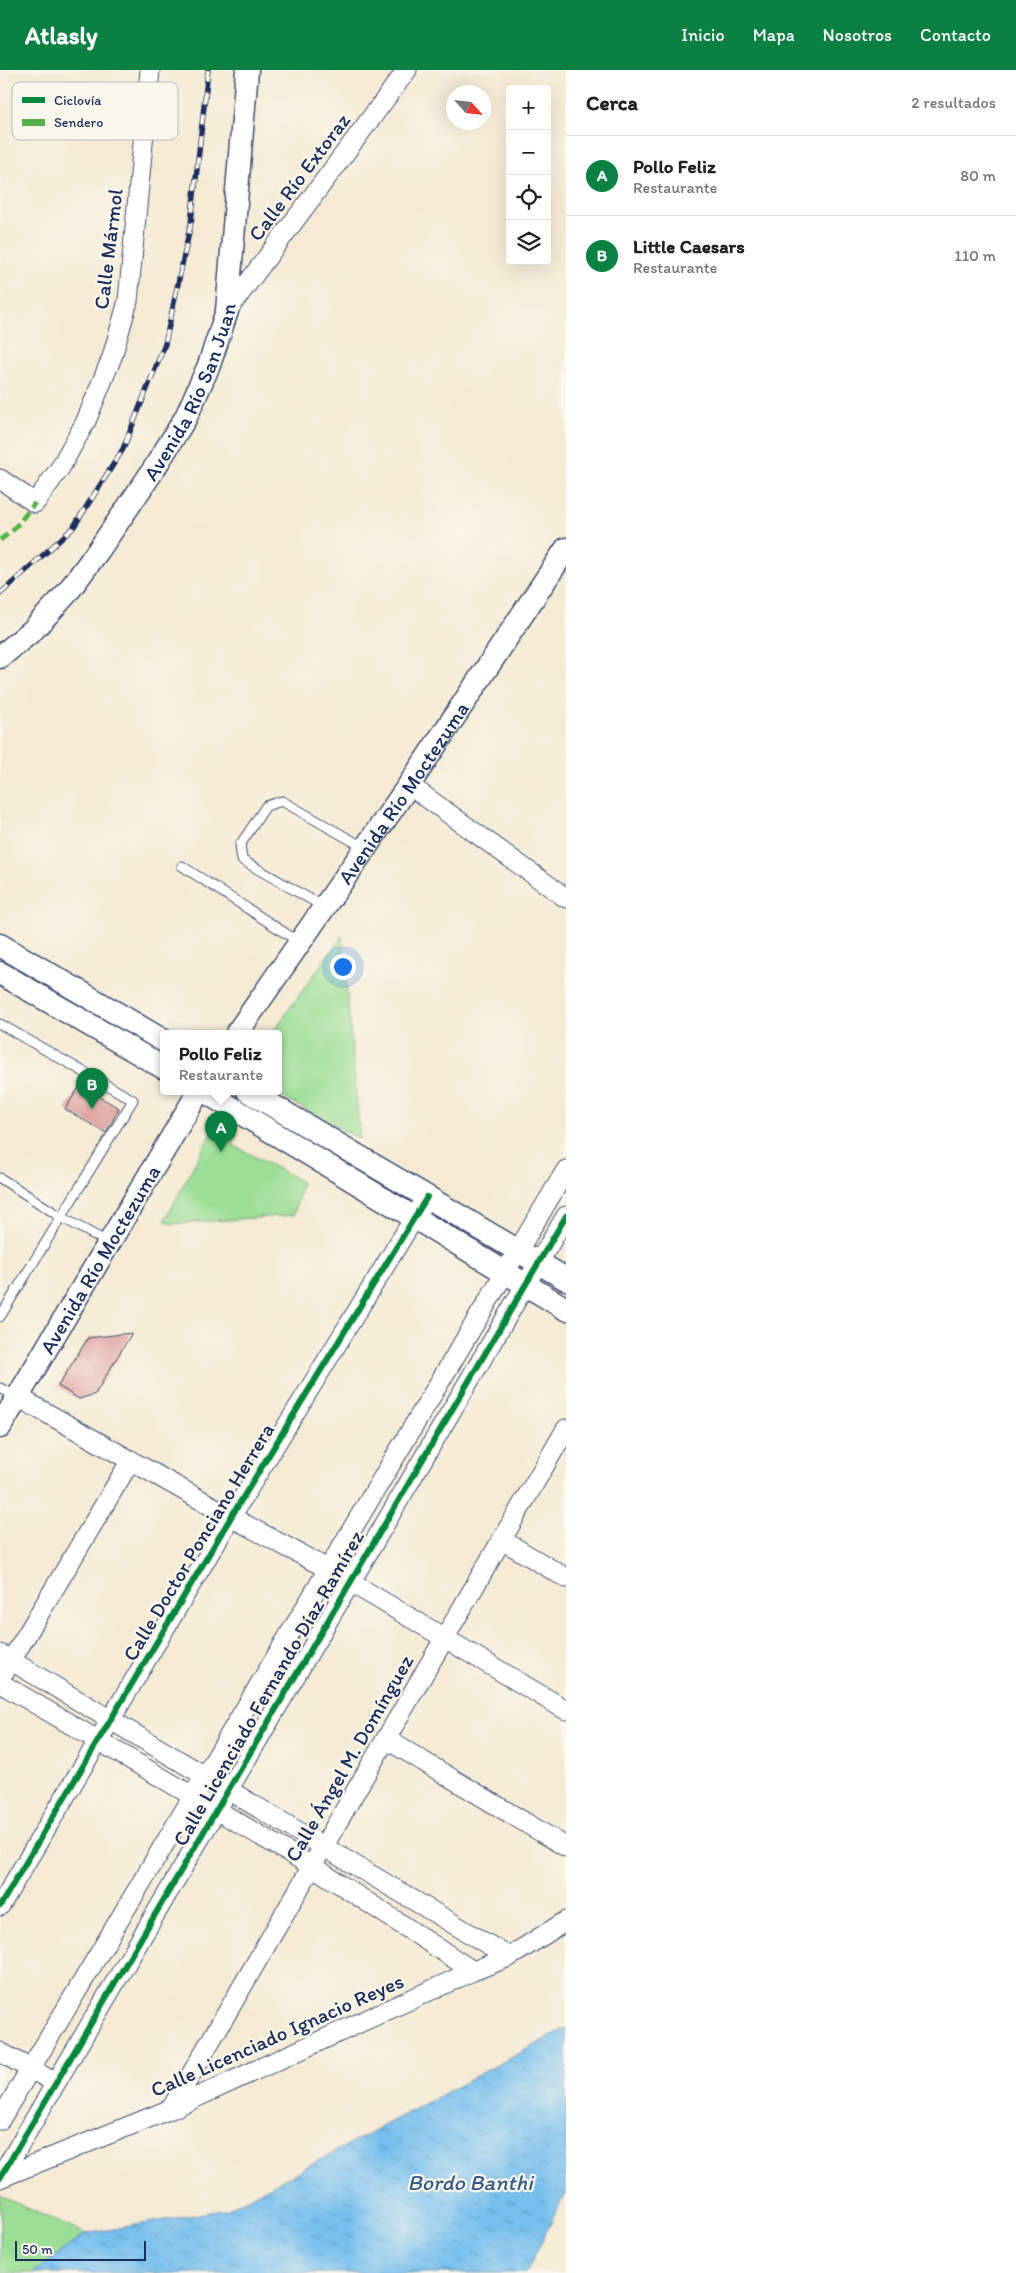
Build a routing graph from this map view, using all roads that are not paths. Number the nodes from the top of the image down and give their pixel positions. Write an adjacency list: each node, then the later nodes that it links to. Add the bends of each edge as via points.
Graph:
1 (247, 70): 4 (street, Avenida Río San Juan)
2 (407, 70): 4 (street, Calle Río Extoraz)
3 (143, 140): 5 (street, Calle Mármol, via 128,301 112,357 86,422 36,503)
4 (227, 311): 7 (street, Avenida Río San Juan, via 209,365 186,417 152,472 67,593 34,630)
5 (0, 479)
6 (566, 549): 8 (street, Avenida Río Moctezuma)
7 (0, 657)
8 (409, 785): 9 (street, Avenida Río Moctezuma); 11 (street)
9 (365, 848): 12 (street, Avenida Río Moctezuma); 12 (lane, via 282,801 266,806 240,845 242,860)
10 (182, 866): 13 (lane)
11 (566, 898)
12 (324, 907): 13 (street, Avenida Río Moctezuma)
13 (299, 943): 17 (street, Avenida Río Moctezuma)
14 (0, 945): 18 (street)
15 (0, 974): 19 (street)
16 (0, 1024): 27 (lane, via 133,1100)
17 (239, 1030)
18 (160, 1039)
19 (160, 1066)
20 (197, 1095): 29 (street, Avenida Río Moctezuma)
21 (211, 1095): 28 (street)
22 (255, 1095): 25 (street)
23 (566, 1170): 30 (street, Calle Licenciado Fernando Díaz Ramírez)
24 (0, 1178): 27 (lane)
25 (427, 1197): 28 (street, Calle Doctor Ponciano Herrera); 30 (street)
26 (566, 1216): 31 (street, Calle Licenciado Fernando Díaz Ramírez)
27 (61, 1217): 29 (lane); 36 (lane)
28 (415, 1218): 32 (street); 41 (street, Calle Doctor Ponciano Herrera)
29 (109, 1243): 37 (street, Avenida Río Moctezuma)
30 (518, 1251): 31 (street); 32 (street, Calle Licenciado Fernando Díaz Ramírez)
31 (538, 1263): 33 (street); 34 (street, Calle Licenciado Fernando Díaz Ramírez)
32 (505, 1272): 34 (street); 43 (street, Calle Licenciado Fernando Díaz Ramírez)
33 (566, 1279)
34 (526, 1284): 35 (street); 45 (street, Calle Licenciado Fernando Díaz Ramírez)
35 (566, 1309)
36 (0, 1317)
37 (9, 1392): 38 (street, Avenida Río Moctezuma); 40 (street)
38 (0, 1427)
39 (564, 1437): 42 (street, Calle Ángel M. Domínguez)
40 (131, 1460): 41 (street); 47 (street)
41 (230, 1517): 43 (street); 50 (street, Calle Doctor Ponciano Herrera)
42 (502, 1540): 44 (street); 46 (street, Calle Ángel M. Domínguez)
43 (328, 1569): 45 (street); 53 (street, Calle Licenciado Fernando Díaz Ramírez)
44 (566, 1578)
45 (350, 1582): 46 (street); 54 (street, Calle Licenciado Fernando Díaz Ramírez)
46 (444, 1638): 49 (street); 51 (street, Calle Ángel M. Domínguez)
47 (6, 1657): 48 (street); 50 (street)
48 (0, 1681): 52 (street)
49 (566, 1710)
50 (112, 1720): 52 (street, Calle Doctor Ponciano Herrera); 53 (street)
51 (386, 1739): 57 (street, Calle Ángel M. Domínguez); 58 (street)
52 (99, 1741): 55 (street); 60 (street, Calle Doctor Ponciano Herrera)
53 (205, 1776): 54 (street); 55 (street, Calle Licenciado Fernando Díaz Ramírez)
54 (227, 1789): 56 (street, Calle Licenciado Fernando Díaz Ramírez); 57 (street)
55 (193, 1796): 56 (street); 65 (street, Calle Licenciado Fernando Díaz Ramírez)
56 (216, 1810): 59 (street); 66 (street, Calle Licenciado Fernando Díaz Ramírez)
57 (323, 1846): 59 (street, Calle Ángel M. Domínguez); 62 (street)
58 (566, 1847)
59 (312, 1866): 63 (street); 67 (street, Calle Ángel M. Domínguez)
60 (0, 1906)
61 (566, 1922): 62 (street, Calle Licenciado Ignacio Reyes)
62 (509, 1957): 63 (street, Calle Licenciado Ignacio Reyes)
63 (473, 1971): 67 (street, Calle Licenciado Ignacio Reyes)
64 (0, 2052): 65 (street)
65 (31, 2068): 66 (street); 68 (street, Calle Licenciado Fernando Díaz Ramírez)
66 (56, 2083): 69 (street, Calle Licenciado Fernando Díaz Ramírez)
67 (170, 2109): 69 (street, Calle Licenciado Ignacio Reyes)
68 (0, 2120)
69 (0, 2178)

